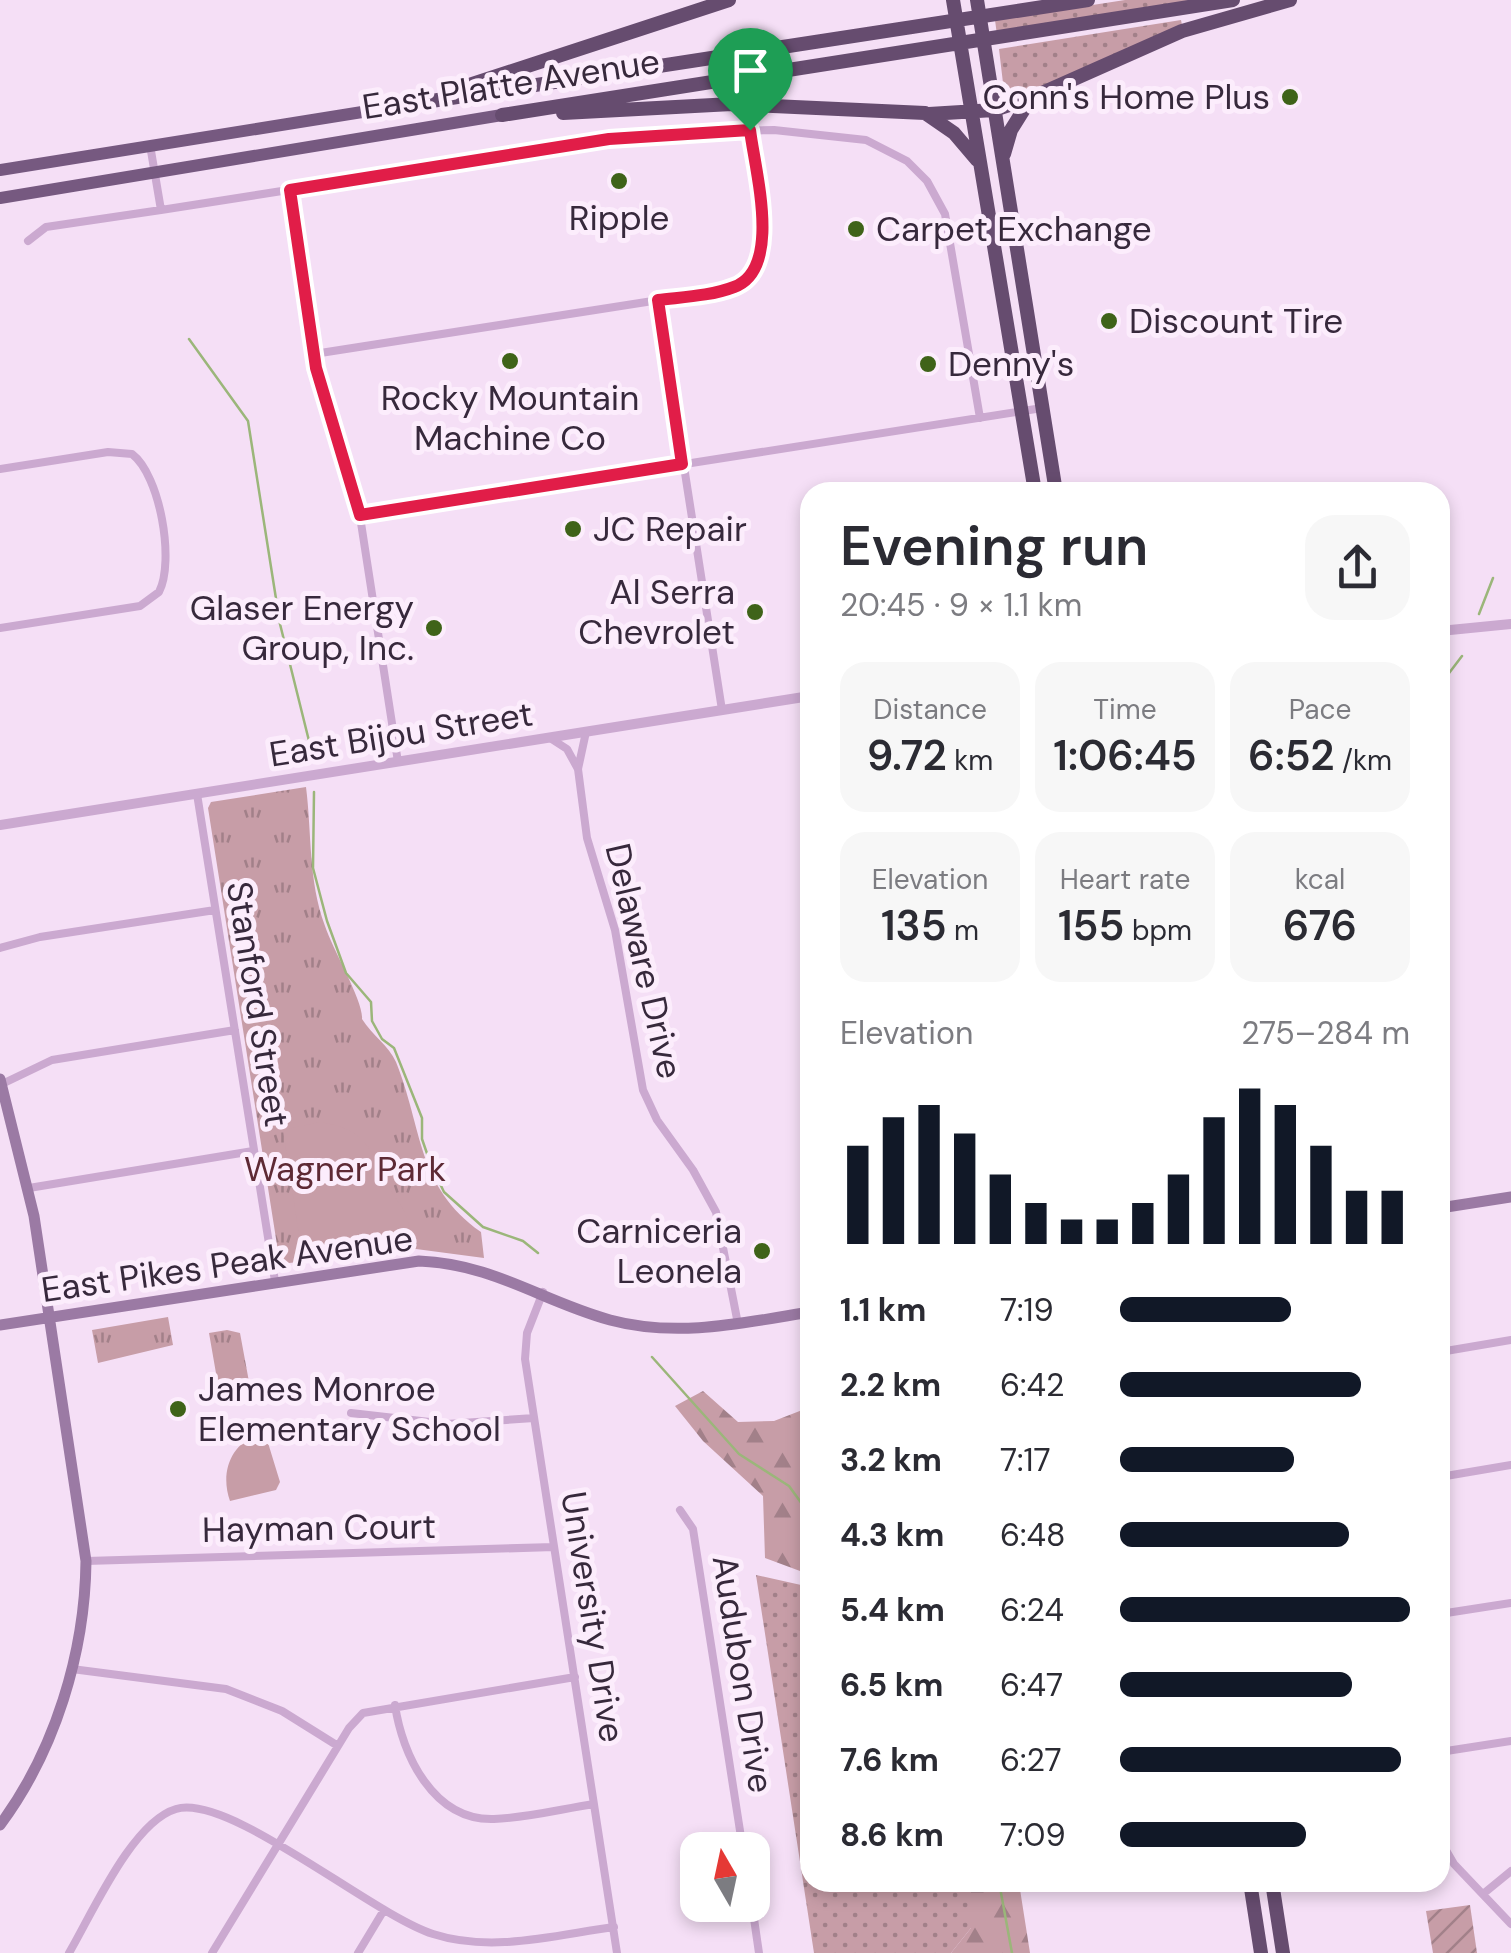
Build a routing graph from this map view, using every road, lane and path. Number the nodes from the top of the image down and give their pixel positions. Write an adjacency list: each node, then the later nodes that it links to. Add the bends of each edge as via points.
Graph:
1 (729, 0): 9 (highway)
2 (953, 0): 10 (highway)
3 (977, 0): 8 (highway)
4 (1088, 0): 9 (highway, East Platte Avenue)
5 (1233, 0): 12 (highway, East Platte Avenue)
6 (1290, 0): 7 (highway, via 1182,32)
7 (1031, 98): 8 (highway); 15 (highway)
8 (993, 102): 10 (highway); 15 (highway)
9 (412, 104): 14 (main road, East Platte Avenue)
10 (970, 105): 11 (highway); 16 (highway)
11 (925, 114): 12 (highway, via 732,104); 16 (highway)
12 (502, 115): 18 (main road, East Platte Avenue)
13 (750, 130): 19 (street, East Platte Avenue, via 609,139); 23 (street, via 764,244 759,265 734,288); 27 (street, East Platte Avenue, via 866,140 897,153 926,181 951,236)
14 (150, 145): 17 (main road, East Platte Avenue); 18 (street)
15 (1002, 159): 25 (highway)
16 (979, 163): 26 (highway)
17 (0, 170)
18 (155, 174): 20 (main road, East Platte Avenue); 21 (street)
19 (290, 190): 21 (street, East Platte Avenue); 24 (street)
20 (0, 198)
21 (160, 210): 22 (street, East Platte Avenue, via 46,227)
22 (28, 241)
23 (658, 300): 24 (street); 28 (street)
24 (314, 354): 32 (street)
25 (1042, 408): 26 (street); 31 (highway)
26 (1021, 411): 27 (street); 30 (highway)
27 (980, 418): 28 (street)
28 (682, 464): 32 (street); 37 (street)
29 (0, 469): 34 (street, via 132,454 152,478 166,576 147,602)
30 (1033, 482)
31 (1054, 482)
32 (360, 515): 40 (street)
33 (1511, 624): 35 (street)
34 (0, 628)
35 (1450, 630)
36 (800, 698): 37 (street, East Bijou Street)
37 (722, 710): 38 (street, East Bijou Street)
38 (586, 732): 39 (street, East Bijou Street); 41 (street, Delaware Drive)
39 (550, 738): 40 (street, East Bijou Street); 41 (street, via 567,749)
40 (398, 762): 42 (street, East Bijou Street)
41 (578, 769): 56 (street, Delaware Drive, via 587,838 615,930 638,1075 656,1120 716,1212)
42 (197, 794): 43 (street, East Bijou Street); 44 (street, Stanford Street)
43 (0, 825)
44 (216, 910): 45 (street); 46 (street, Stanford Street)
45 (0, 948)
46 (234, 1030): 47 (street, via 52,1060); 48 (street, Stanford Street)
47 (1, 1082): 49 (main road)
48 (254, 1151): 49 (street); 52 (street, Stanford Street)
49 (29, 1188): 55 (main road)
50 (1511, 1196): 51 (main road)
51 (1450, 1206)
52 (274, 1281): 53 (main road, East Pikes Peak Avenue, via 419,1261 480,1268); 55 (main road, East Pikes Peak Avenue)
53 (543, 1292): 56 (main road, East Pikes Peak Avenue, via 638,1326); 61 (street, University Drive, via 525,1345)
54 (800, 1314): 56 (main road, East Pikes Peak Avenue)
55 (50, 1317): 57 (main road, East Pikes Peak Avenue); 66 (main road)
56 (738, 1324)
57 (0, 1325)
58 (1511, 1340): 59 (street)
59 (1450, 1350)
60 (350, 1414): 61 (street, via 448,1424)
61 (534, 1418): 65 (street, University Drive)
62 (1511, 1466): 63 (street)
63 (1450, 1475)
64 (680, 1510): 77 (street, Audubon Drive, via 693,1529)
65 (554, 1546): 66 (street, Hayman Court); 70 (street, University Drive)
66 (86, 1562): 69 (main road)
67 (1511, 1603): 68 (street)
68 (1450, 1612)
69 (72, 1669): 73 (street, via 226,1689 282,1711); 76 (main road, via 51,1732)
70 (574, 1678): 71 (street); 75 (street, University Drive)
71 (395, 1705): 73 (street, via 364,1713); 75 (street, via 415,1770 456,1808 494,1819)
72 (1511, 1741): 74 (street)
73 (338, 1746): 78 (street)
74 (1450, 1750)
75 (594, 1804): 87 (street, University Drive)
76 (0, 1825)
77 (740, 1832)
78 (276, 1846): 84 (street); 88 (street, via 213,1810 166,1813 137,1838); 89 (street)
79 (1450, 1857): 83 (street)
80 (1511, 1871): 83 (street)
81 (1252, 1892): 93 (highway)
82 (1273, 1892): 94 (highway)
83 (1482, 1894): 86 (street)
84 (384, 1910): 87 (street, via 434,1934 470,1941 512,1942); 90 (street)
85 (754, 1922): 92 (street)
86 (1511, 1924)
87 (614, 1926): 91 (street, University Drive)
88 (68, 1953)
89 (212, 1953)
90 (358, 1953)
91 (618, 1953)
92 (759, 1953)
93 (1261, 1953)
94 (1282, 1953)

